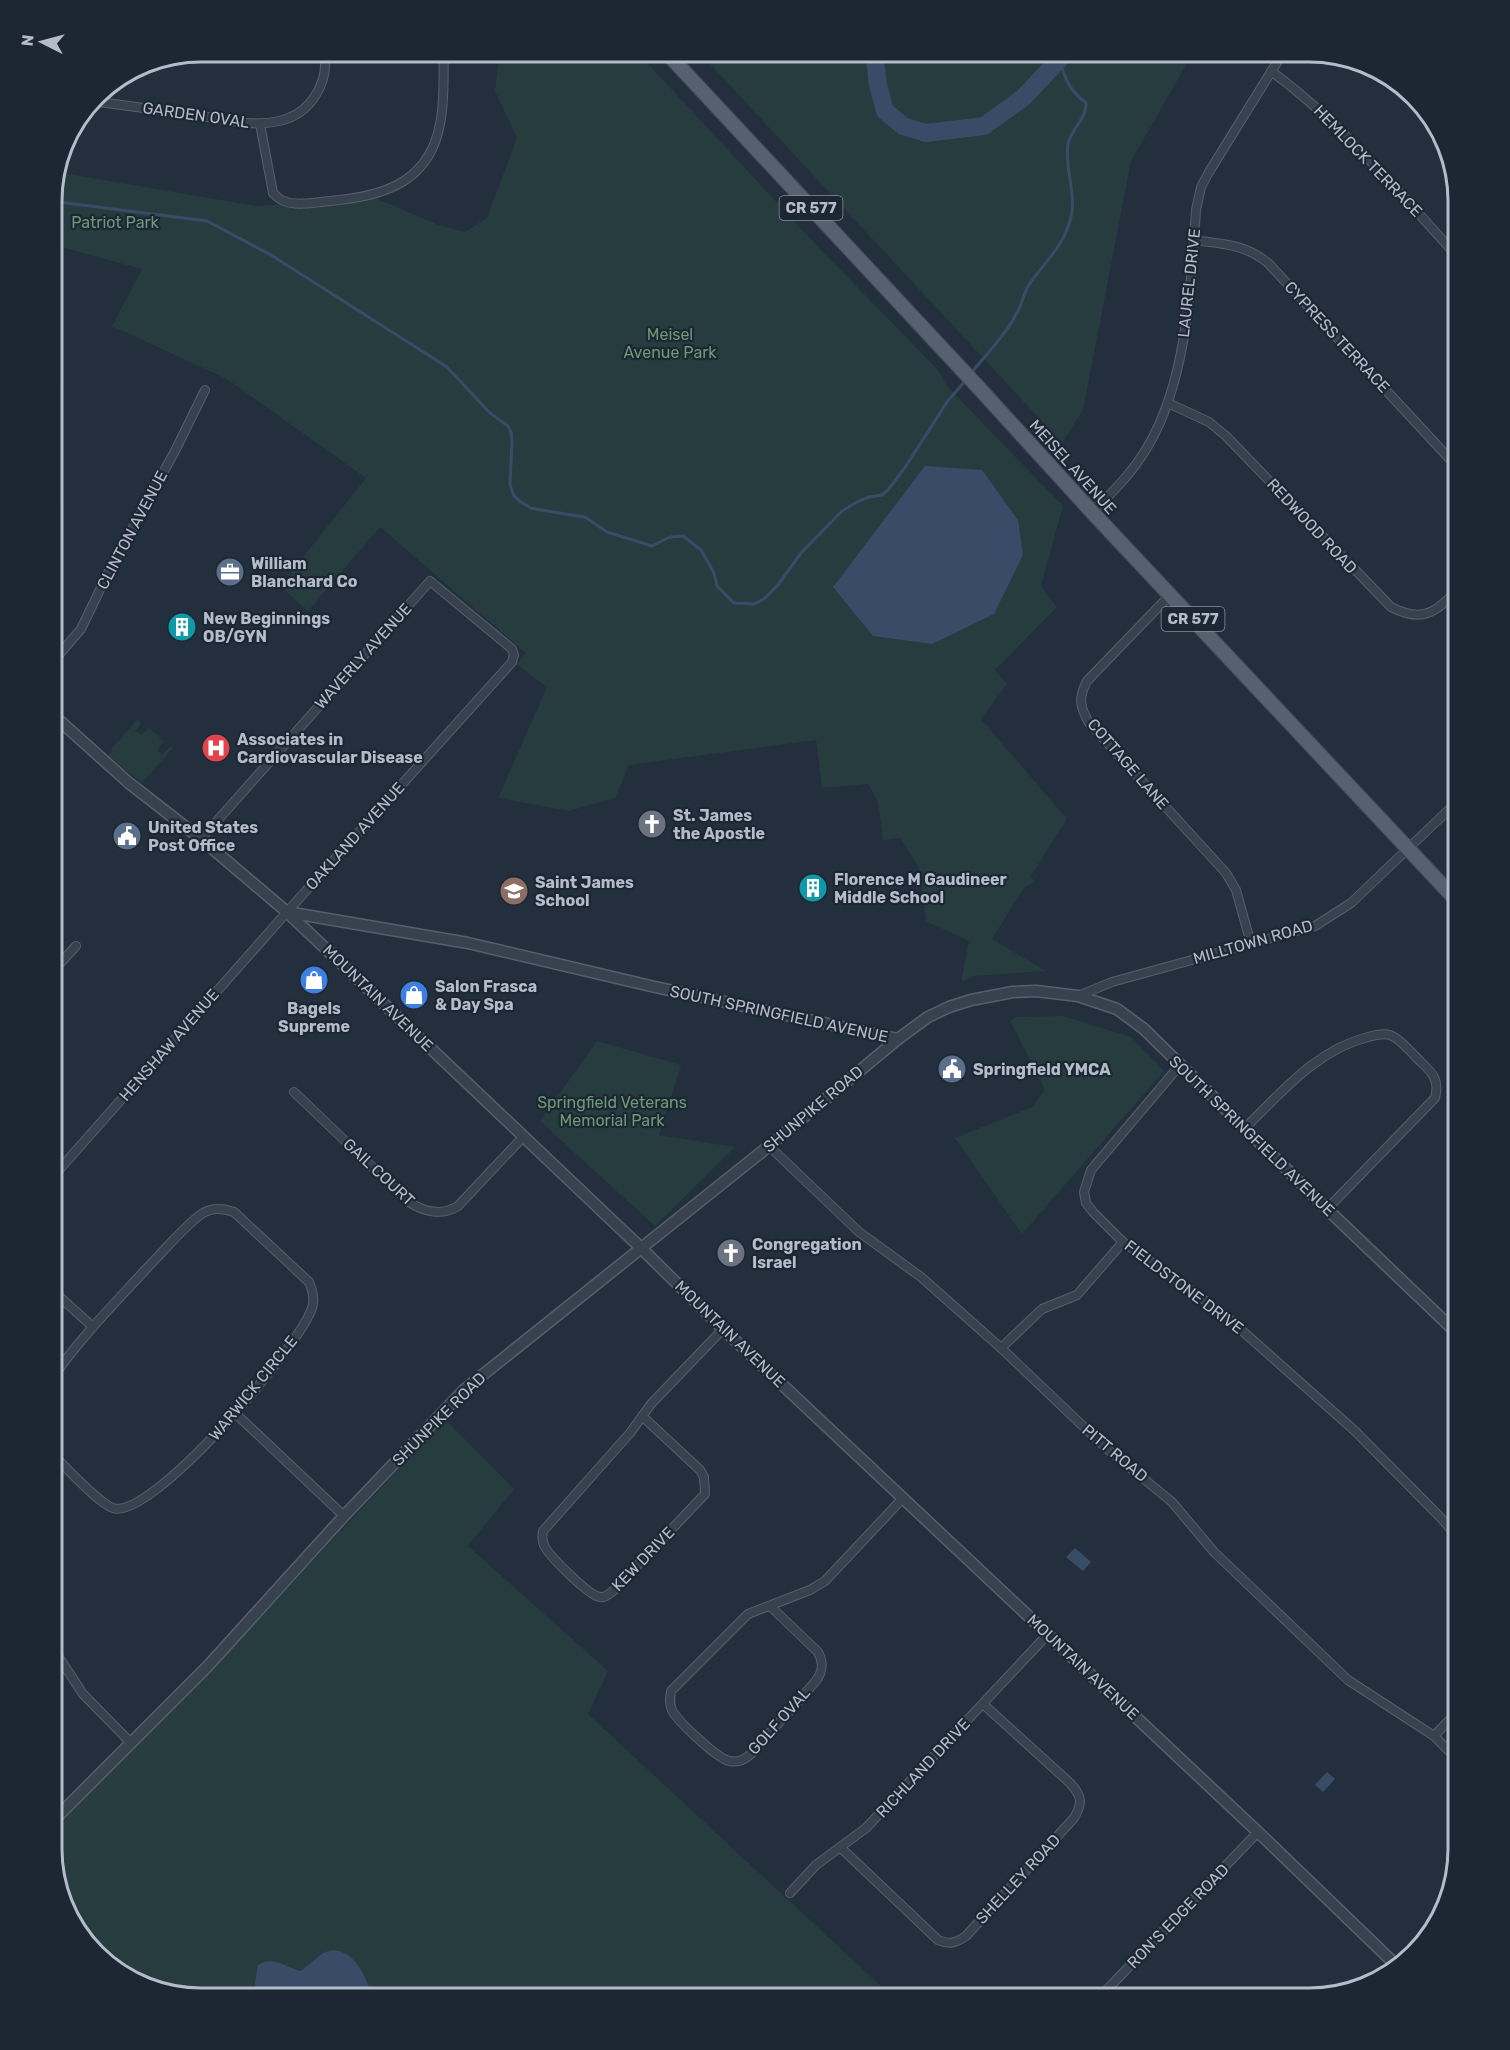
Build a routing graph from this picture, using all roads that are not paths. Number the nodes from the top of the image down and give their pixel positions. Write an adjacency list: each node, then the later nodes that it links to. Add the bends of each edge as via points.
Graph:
1 (324, 62): 7 (street, GARDEN OVAL, via 324,79 310,103 294,116)
2 (444, 62): 7 (street, via 442,113 435,141 414,173 381,193 297,204 284,201 273,193)
3 (675, 62): 13 (main road, MEISEL AVENUE / CR 577)
4 (1276, 62): 5 (street, LAUREL DRIVE)
5 (1271, 70): 8 (street, LAUREL DRIVE, via 1201,187); 9 (street, HEMLOCK TERRACE, via 1327,116)
6 (102, 102): 7 (street, GARDEN OVAL)
7 (260, 124)
8 (1194, 240): 11 (street, LAUREL DRIVE, via 1182,354); 12 (street, CYPRESS TERRACE, via 1243,248 1268,263)
9 (1448, 246)
10 (205, 390): 17 (street, CLINTON AVENUE, via 81,629)
11 (1168, 403): 13 (street, LAUREL DRIVE, via 1137,463); 16 (street, REDWOOD ROAD, via 1209,422 1226,436 1392,607 1411,614 1432,613)
12 (1448, 457)
13 (1092, 512): 15 (main road, MEISEL AVENUE / CR 577)
14 (430, 581): 20 (street, WAVERLY AVENUE); 23 (street, OAKLAND AVENUE, via 512,649 512,662)
15 (1170, 595): 21 (main road, MEISEL AVENUE / CR 577); 24 (street, COTTAGE LANE, via 1087,681 1080,700 1082,711 1226,873 1236,890)
16 (1448, 599)
17 (62, 651)
18 (62, 723): 20 (street, MOUNTAIN AVENUE, via 129,783)
19 (1448, 810): 21 (street, MILLTOWN ROAD)
20 (201, 839): 23 (street, MOUNTAIN AVENUE)
21 (1408, 848): 22 (main road, MEISEL AVENUE / CR 577); 24 (street, MILLTOWN ROAD, via 1334,915 1316,926)
22 (1448, 891)
23 (287, 912): 28 (street, SOUTH SPRINGFIELD AVENUE, via 468,943); 32 (street, MOUNTAIN AVENUE); 34 (street, HENSHAW AVENUE)
24 (1251, 944): 27 (street, MILLTOWN ROAD, via 1112,982)
25 (76, 946): 26 (street)
26 (62, 961)
27 (1078, 996): 28 (street, SOUTH SPRINGFIELD AVENUE, via 1036,991 970,1000 928,1017); 29 (street, SOUTH SPRINGFIELD AVENUE, via 1118,1009)
28 (898, 1039): 33 (street, SHUNPIKE ROAD)
29 (1180, 1065): 31 (street, SOUTH SPRINGFIELD AVENUE); 36 (street, FIELDSTONE DRIVE, via 1091,1170 1086,1182 1086,1203)
30 (294, 1092): 32 (street, GAIL COURT, via 409,1202 426,1211 458,1206)
31 (1244, 1129): 35 (street, SOUTH SPRINGFIELD AVENUE); 35 (street, via 1320,1057 1377,1034 1392,1035 1401,1042 1434,1075 1435,1098)
32 (523, 1137): 37 (street, MOUNTAIN AVENUE)
33 (769, 1146): 37 (street, SHUNPIKE ROAD); 42 (street, PITT ROAD, via 859,1232 921,1276)
34 (62, 1167)
35 (1327, 1209): 39 (street, SOUTH SPRINGFIELD AVENUE)
36 (1123, 1242): 42 (street, via 1077,1295 1042,1309); 49 (street, FIELDSTONE DRIVE, via 1221,1312 1355,1431)
37 (641, 1248): 41 (street, MOUNTAIN AVENUE); 48 (street, SHUNPIKE ROAD, via 465,1389)
38 (62, 1299): 40 (street)
39 (1448, 1324)
40 (93, 1327): 43 (street, WARWICK CIRCLE); 44 (street, WARWICK CIRCLE, via 164,1249 202,1214 223,1208 234,1212 309,1282 314,1299 287,1352)
41 (723, 1329): 45 (street, KEW DRIVE); 47 (street, MOUNTAIN AVENUE)
42 (1001, 1348): 55 (street, PITT ROAD, via 1106,1448 1172,1502 1214,1552 1348,1680)
43 (62, 1364)
44 (235, 1413): 46 (street, WARWICK CIRCLE, via 176,1473 123,1509 103,1502); 48 (street)
45 (642, 1416): 45 (street, KEW DRIVE, via 543,1531 548,1551 586,1589 600,1597 613,1591 705,1494 700,1470)
46 (62, 1463)
47 (903, 1498): 50 (street, GOLF OVAL, via 825,1581); 51 (street, MOUNTAIN AVENUE)
48 (344, 1516): 56 (street, SHUNPIKE ROAD, via 207,1667)
49 (1448, 1526)
50 (770, 1606): 50 (street, GOLF OVAL, via 748,1614 738,1623 672,1691 669,1699 679,1720 718,1755 731,1761 751,1754 822,1669 818,1652)
51 (1048, 1635): 53 (street, RICHLAND DRIVE); 59 (street, MOUNTAIN AVENUE)
52 (62, 1662): 56 (street, via 83,1694)
53 (983, 1704): 60 (street, RICHLAND DRIVE, via 866,1828); 60 (street, SHELLEY ROAD, via 1080,1793 1082,1800 1074,1818 966,1936 954,1942 938,1940)
54 (1448, 1721): 55 (street)
55 (1434, 1736): 57 (street, PITT ROAD)
56 (130, 1742): 58 (street, SHUNPIKE ROAD)
57 (1448, 1750)
58 (62, 1812)
59 (1258, 1832): 62 (street, MOUNTAIN AVENUE); 63 (street, RON'S EDGE ROAD)
60 (841, 1848): 61 (street, RICHLAND DRIVE, via 816,1864)
61 (790, 1893)
62 (1392, 1961)
63 (1109, 1988)

